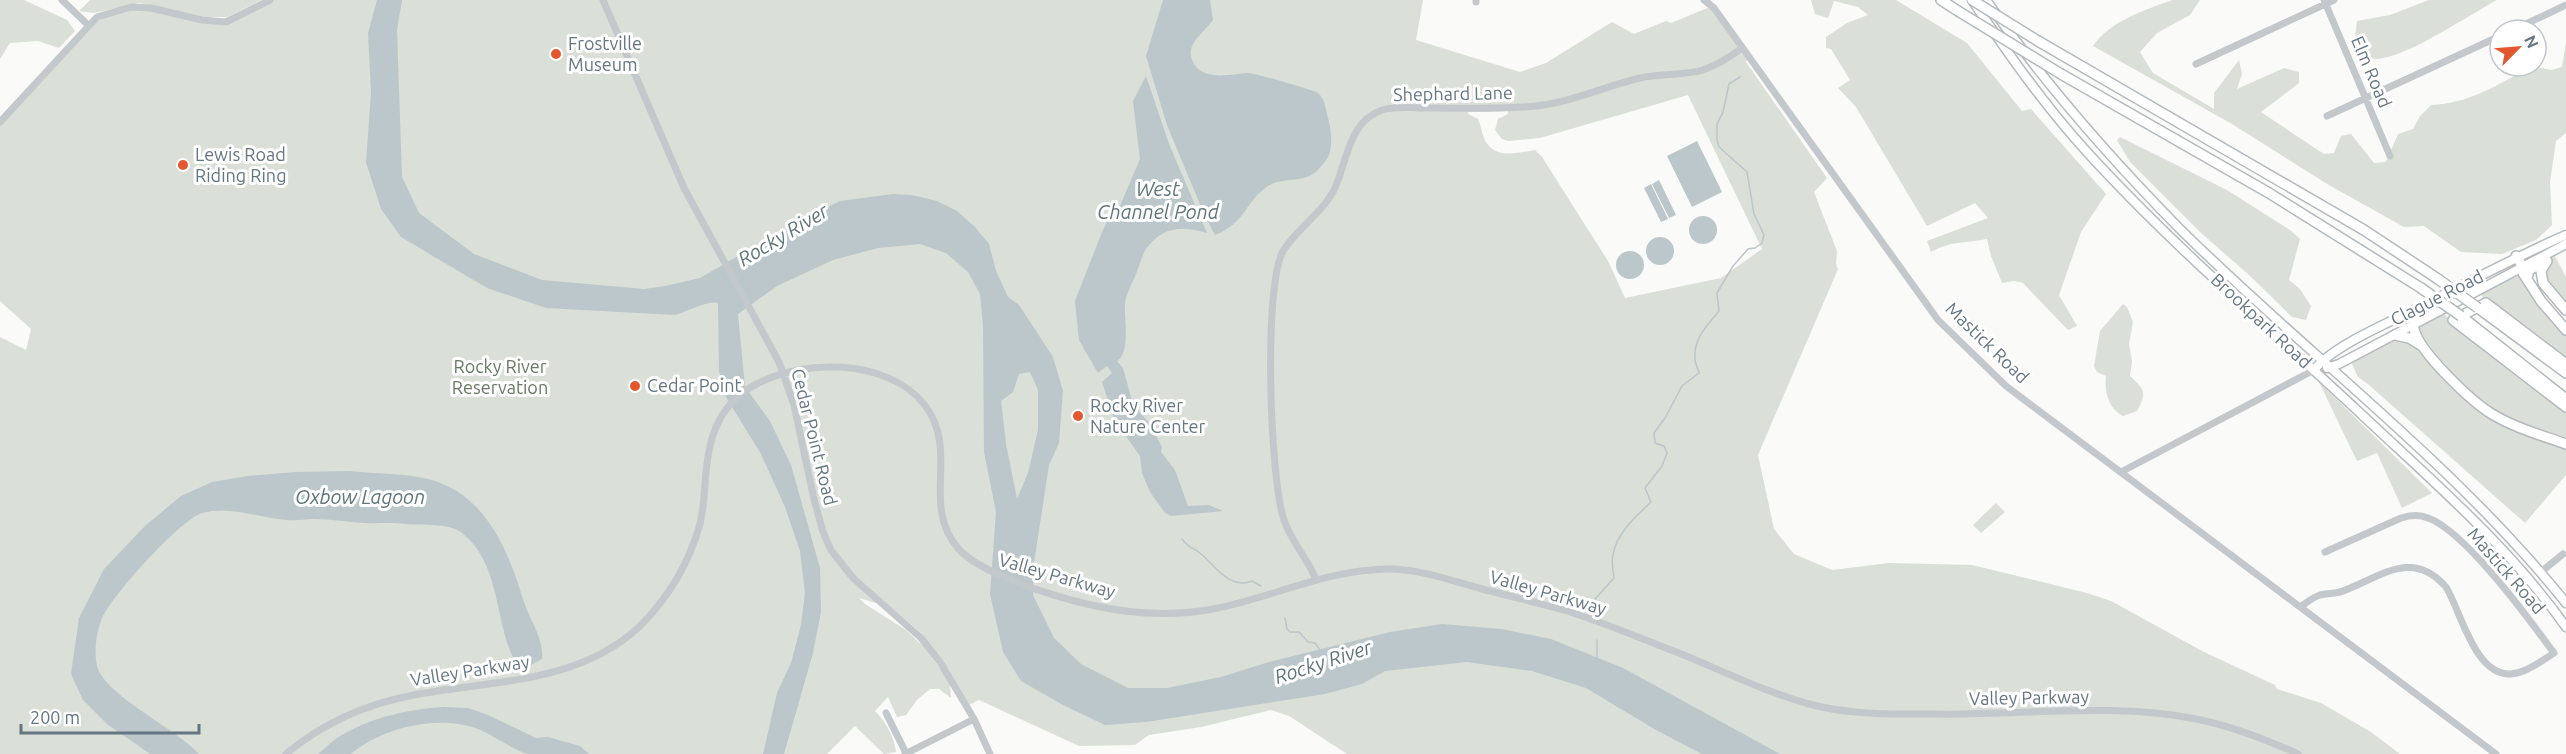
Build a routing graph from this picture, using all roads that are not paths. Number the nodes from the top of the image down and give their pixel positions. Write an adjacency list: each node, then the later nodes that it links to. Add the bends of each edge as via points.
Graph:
1 (62, 0): 12 (street)
2 (270, 0): 12 (street, via 225,22 131,7 97,17)
3 (603, 0): 36 (street, Cedar Point Road, via 684,188)
4 (1704, 0): 14 (street, Mastick Road)
5 (1941, 0): 37 (highway, bridge, via 2269,193 2421,288)
6 (1972, 0): 34 (main road, Brookpark Road, via 2028,80 2085,150); 35 (highway, bridge, via 2336,214 2438,279)
7 (1986, 0): 31 (main road, Brookpark Road, via 2042,77 2096,141 2180,229)
8 (2334, 0): 9 (street)
9 (2325, 2): 15 (street); 16 (street, Elm Road)
10 (2566, 5): 11 (street)
11 (2538, 18)
12 (88, 25): 18 (street)
13 (2488, 42): 16 (street)
14 (1742, 48): 40 (street, Mastick Road, via 1938,320 2006,386); 44 (street, Shephard Lane, via 1702,70 1640,78 1554,104 1394,108 1371,116 1360,126 1334,191 1284,251 1273,287 1272,400 1279,503 1291,537)
15 (2196, 64)
16 (2366, 99): 17 (street); 19 (street, Elm Road)
17 (2327, 116)
18 (0, 122)
19 (2390, 156)
20 (2566, 235): 22 (main road, Clague Road)
21 (2566, 244): 23 (main road, Clague Road)
22 (2516, 256): 23 (highway); 24 (main road, Clague Road)
23 (2524, 270): 25 (highway, via 2547,261 2541,271 2543,283); 26 (highway); 27 (main road, Clague Road); 28 (highway, via 2541,301)
24 (2420, 307): 27 (highway); 31 (main road, Clague Road)
25 (2566, 310)
26 (2566, 324)
27 (2414, 326): 29 (main road, Clague Road); 30 (highway)
28 (2566, 330)
29 (2395, 335): 30 (highway, via 2409,338); 33 (main road, Clague Road)
30 (2427, 350): 39 (highway, via 2464,392 2491,414)
31 (2322, 360): 33 (main road, Brookpark Road); 34 (main road, Clague Road)
32 (2566, 364): 38 (highway, via 2486,303 2453,320)
33 (2330, 367): 34 (main road, Clague Road); 43 (main road, Brookpark Road, via 2481,507)
34 (2314, 370): 40 (street, Clague Road); 47 (main road, Brookpark Road, via 2466,512 2510,557)
35 (2566, 372)
36 (784, 374): 44 (street, Valley Parkway, via 818,368 856,369 891,378 922,402 937,430 941,448 940,512 945,530 964,555 990,572 1083,603 1119,610 1185,612 1215,609); 49 (street, Cedar Point Road, via 823,532 831,550 853,578 921,638); 50 (street, Valley Parkway, via 748,388 728,405 715,425 701,520 693,545 667,594 625,638 608,650 541,676 409,696 370,706 326,724)
37 (2566, 399)
38 (2566, 407)
39 (2566, 444)
40 (2121, 472): 46 (street, Mastick Road)
41 (2325, 552): 46 (street, Mastick Road, via 2410,515 2431,519 2451,532 2500,584 2554,653 2519,673 2493,670 2478,656 2446,587 2438,577 2416,568 2393,569 2342,592 2319,595)
42 (2563, 554): 43 (street)
43 (2541, 572): 45 (main road, Brookpark Road)
44 (1316, 580): 53 (street, Valley Parkway, via 1392,569 1432,575 1571,612 1766,689 1824,707 1959,715 2161,714 2198,719 2255,735)
45 (2566, 603)
46 (2300, 607): 54 (street, Mastick Road)
47 (2566, 627)
48 (886, 713): 51 (street)
49 (974, 719): 51 (street); 52 (street, Cedar Point Road)
50 (286, 754)
51 (905, 754)
52 (990, 754)
53 (2298, 754)
54 (2496, 754)

